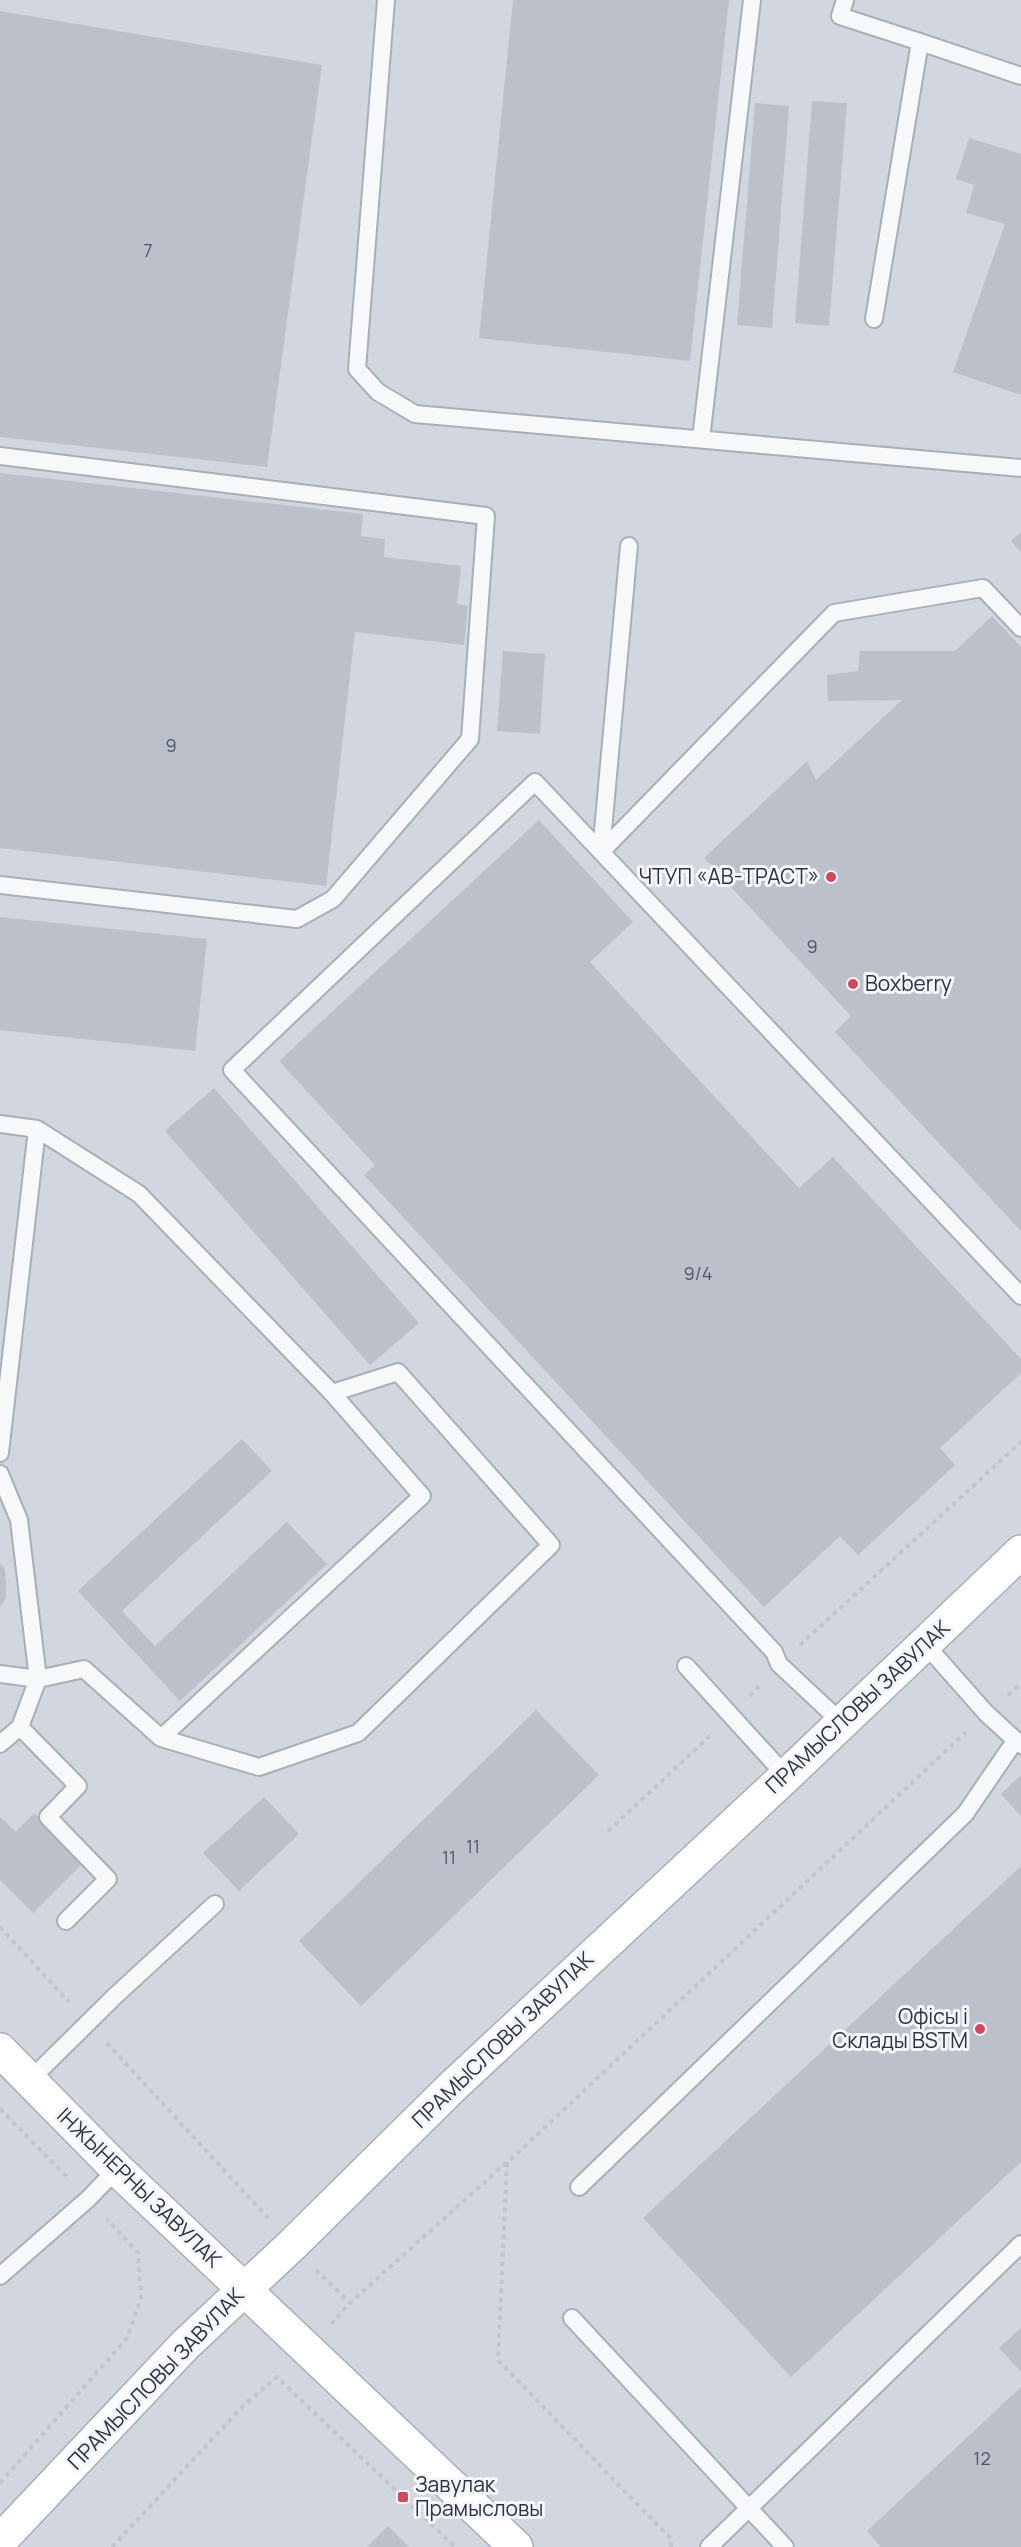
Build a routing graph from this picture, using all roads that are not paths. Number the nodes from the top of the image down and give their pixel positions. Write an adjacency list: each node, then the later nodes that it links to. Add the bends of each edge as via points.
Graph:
1 (387, 0): 7 (lane, via 357,369 378,392 415,414)
2 (752, 0): 7 (lane)
3 (845, 0): 4 (lane, via 840,16)
4 (920, 42): 5 (lane); 6 (lane)
5 (1021, 76)
6 (874, 320)
7 (701, 439): 9 (lane)
8 (0, 456): 13 (lane, via 486,516 470,739 333,899 297,919)
9 (1021, 468)
10 (629, 546): 12 (lane)
11 (1021, 628): 12 (lane, via 983,588 834,613)
12 (600, 852): 16 (lane); 25 (lane, via 535,782 232,1070 774,1652 779,1664)
13 (0, 885)
14 (0, 1124): 15 (lane)
15 (37, 1129): 17 (lane, via 139,1194); 18 (lane)
16 (1021, 1296)
17 (332, 1393): 27 (lane, via 422,1496); 27 (lane, via 398,1372 551,1545 358,1733 259,1767)
18 (0, 1453)
19 (0, 1474): 24 (lane, via 18,1520)
20 (1021, 1552): 21 (street, ПРАМЫСЛОВЫ ЗАВУЛАК)
21 (925, 1644): 25 (street, ПРАМЫСЛОВЫ ЗАВУЛАК); 28 (lane)
22 (686, 1666): 30 (lane)
23 (0, 1674): 24 (lane)
24 (38, 1679): 26 (lane); 27 (lane, via 84,1669)
25 (842, 1723): 30 (street, ПРАМЫСЛОВЫ ЗАВУЛАК)
26 (20, 1727): 29 (lane); 32 (lane, via 78,1786 48,1817 108,1879)
27 (161, 1738)
28 (1018, 1743): 36 (lane, via 965,1815)
29 (0, 1744)
30 (786, 1776): 39 (street, ПРАМЫСЛОВЫ ЗАВУЛАК, via 451,2088)
31 (215, 1904): 34 (lane)
32 (66, 1921)
33 (0, 2050): 34 (street, ІНЖЫНЕРНЫ ЗАВУЛАК)
34 (30, 2080): 35 (street, ІНЖЫНЕРНЫ ЗАВУЛАК)
35 (117, 2169): 38 (lane); 39 (street, ІНЖЫНЕРНЫ ЗАВУЛАК)
36 (579, 2187)
37 (1021, 2244): 41 (lane)
38 (0, 2276)
39 (243, 2289): 42 (street, ПРАМЫСЛОВЫ ЗАВУЛАК); 43 (street, ІНЖЫНЕРНЫ ЗАВУЛАК)
40 (572, 2318): 41 (lane)
41 (750, 2508): 44 (lane); 45 (lane)
42 (0, 2541)
43 (516, 2547)
44 (710, 2547)
45 (785, 2547)

